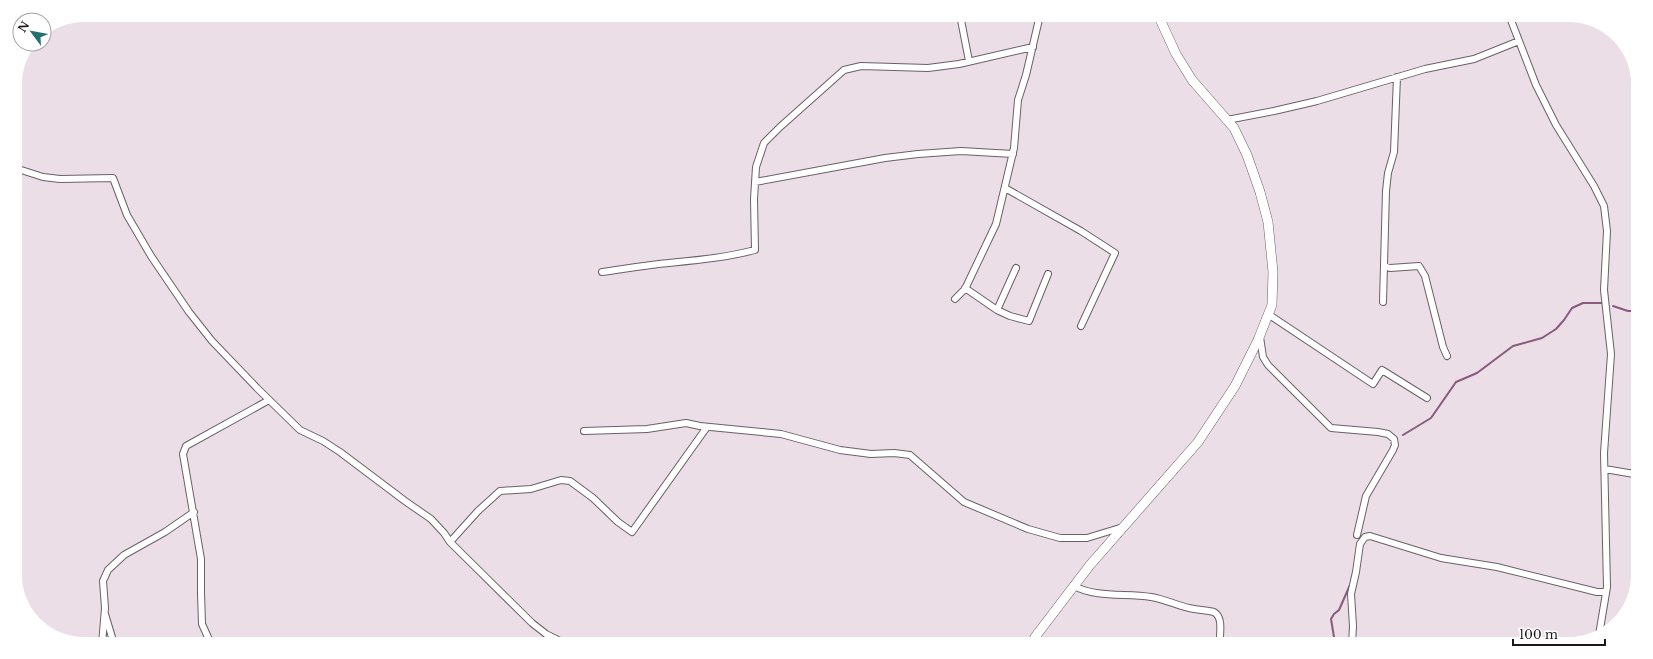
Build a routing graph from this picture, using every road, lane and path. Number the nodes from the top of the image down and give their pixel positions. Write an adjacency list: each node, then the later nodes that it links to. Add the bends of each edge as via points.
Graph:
1 (961, 22): 7 (street)
2 (1038, 22): 6 (street)
3 (1161, 22): 9 (main road, via 1192,80)
4 (1512, 22): 5 (street)
5 (1519, 41): 8 (street, via 1474,59); 30 (street, via 1536,86 1556,125 1604,206 1607,232 1604,290 1611,354)
6 (1033, 47): 7 (street); 10 (street, via 1018,100)
7 (969, 61): 12 (street, via 928,68 861,66 844,70 764,143 756,167)
8 (1397, 77): 9 (street, via 1274,112); 14 (street, via 1394,152 1386,191)
9 (1227, 120): 22 (main road, via 1234,128 1247,155 1268,222 1273,272 1272,305)
10 (1013, 154): 12 (street, via 961,151 918,154); 13 (street)
11 (22, 170): 27 (street, via 60,179 114,178 127,215 168,283 212,341)
12 (755, 182): 16 (street, via 755,250 691,262)
13 (1005, 188): 18 (street, via 996,224); 23 (street, via 1115,253)
14 (1384, 266): 20 (street); 25 (street, via 1419,266 1422,269)
15 (1016, 268): 21 (street)
16 (602, 272)
17 (1048, 274): 21 (street, via 1029,320)
18 (965, 288): 19 (street); 21 (street)
19 (955, 299)
20 (1383, 302)
21 (997, 310)
22 (1268, 314): 24 (main road); 26 (street, via 1373,384 1382,370)
23 (1081, 326)
24 (1260, 337): 33 (main road, via 1235,386 1198,442); 34 (street, via 1263,357 1268,365 1331,428 1378,432 1388,434 1394,439 1393,450 1366,496)
25 (1447, 356)
26 (1426, 398)
27 (269, 400): 32 (street, via 186,446 183,454); 35 (street, via 300,430 340,452 431,519)
28 (707, 427): 29 (street, via 686,423 648,429); 33 (street, via 781,434 840,450 910,456 964,502 1028,529 1060,538 1087,538); 35 (street, via 632,532 570,481 561,480 531,489 500,491)
29 (584, 431)
30 (1605, 469): 31 (street); 37 (street)
31 (1631, 473)
32 (194, 512): 38 (street, via 124,555 108,570 103,581); 42 (street, via 201,559 202,624)
33 (1124, 526): 36 (main road)
34 (1357, 535)
35 (450, 542): 43 (street, via 532,624)
36 (1074, 586): 44 (main road); 45 (street, via 1097,593 1161,598 1191,608 1214,612 1220,620)
37 (1606, 592): 39 (street); 46 (street, via 1475,562 1441,558 1370,536 1360,544 1351,594)
38 (104, 612): 40 (street); 41 (street)
39 (1600, 629)
40 (102, 637)
41 (112, 637)
42 (207, 637)
43 (552, 637)
44 (1035, 637)
45 (1220, 637)
46 (1352, 637)

